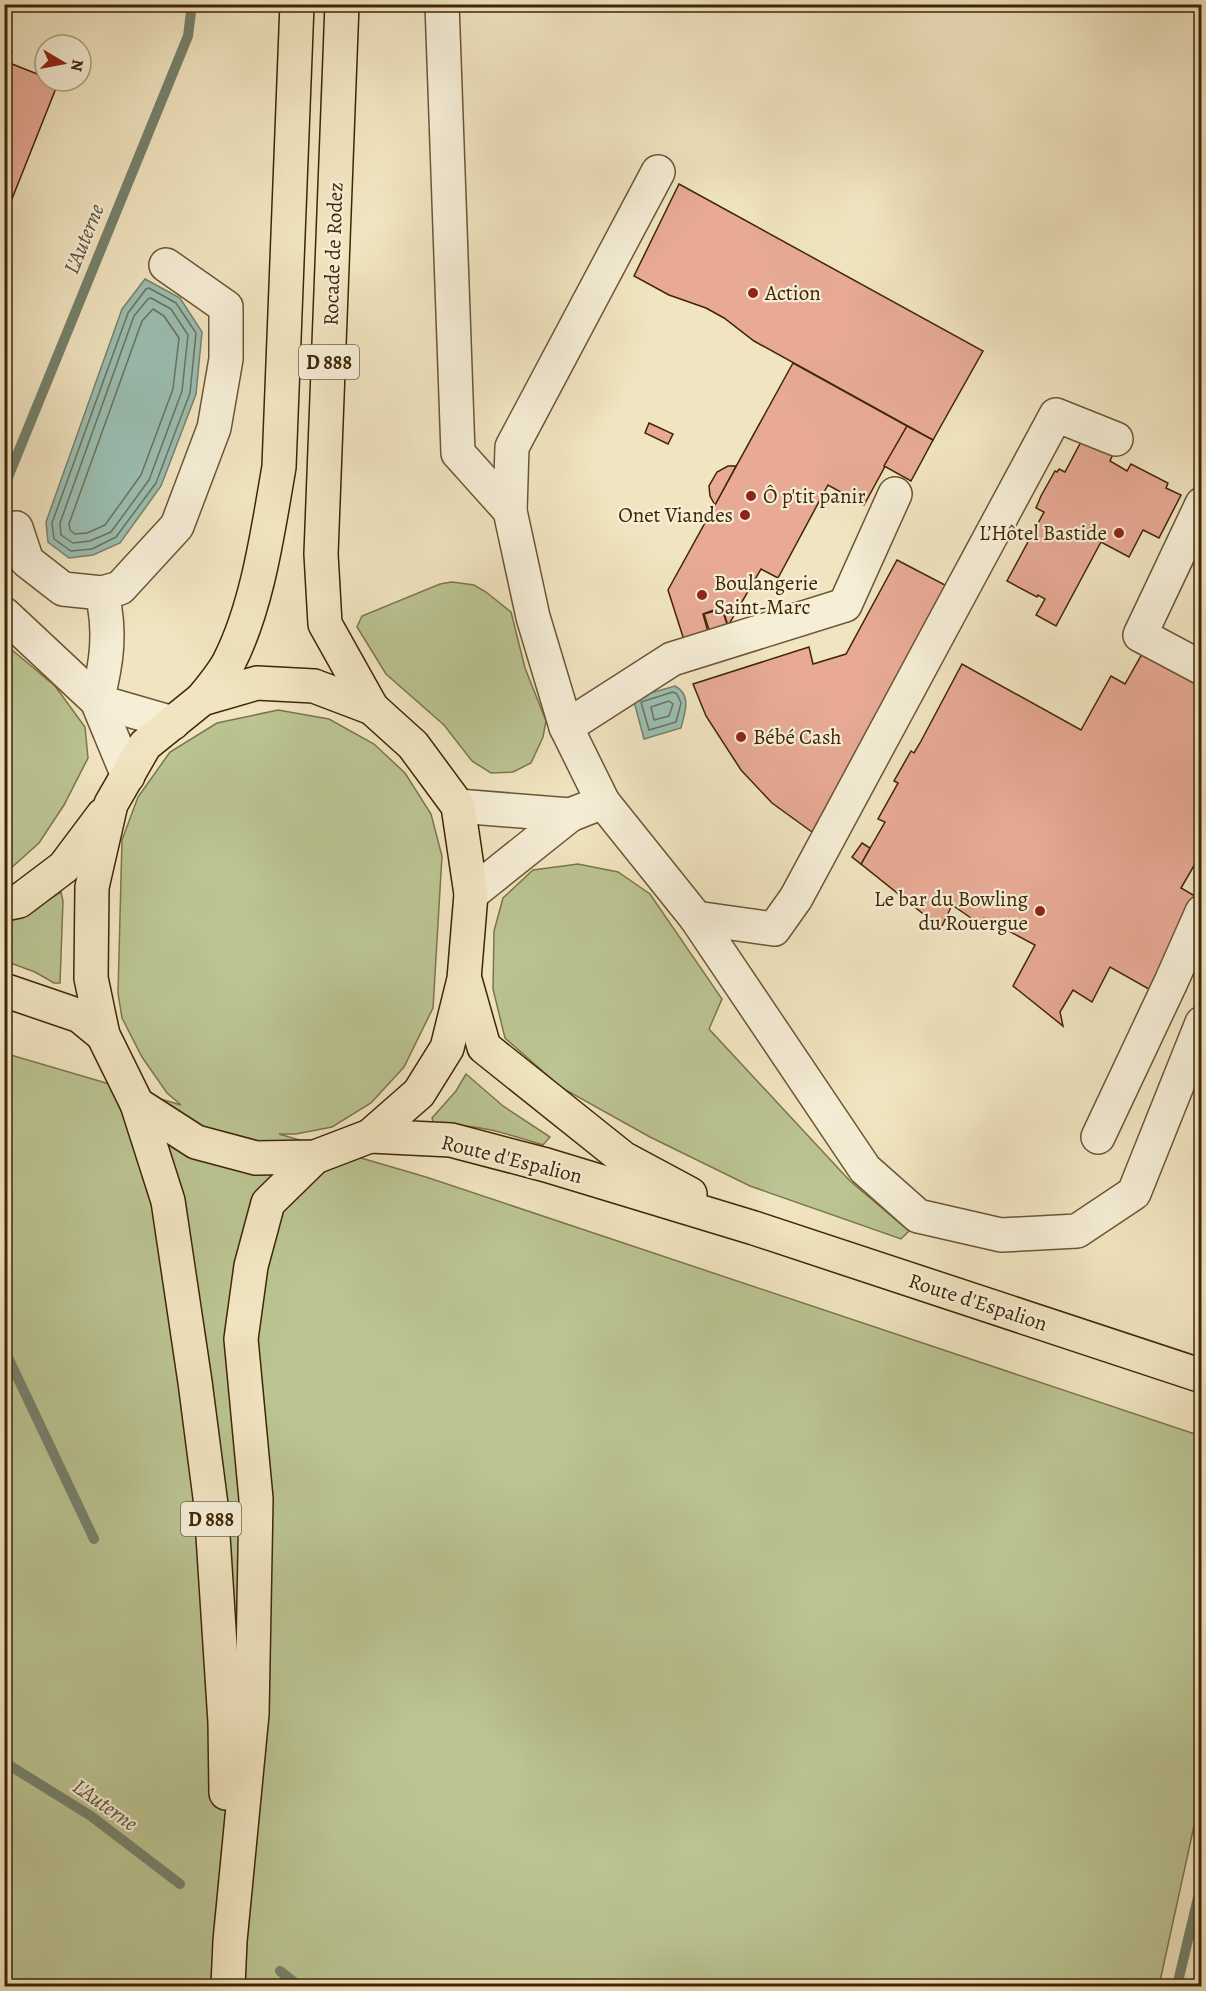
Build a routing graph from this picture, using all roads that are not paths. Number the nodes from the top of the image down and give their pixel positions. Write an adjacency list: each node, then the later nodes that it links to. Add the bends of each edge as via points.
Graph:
1 (297, 4): 14 (main road, D 888, via 279,467 246,621 228,664)
2 (342, 4): 16 (main road, Rocade de Rodez / D 888, via 321,554 325,624)
3 (442, 4): 9 (street, via 458,453)
4 (658, 172): 9 (street, via 512,447)
5 (166, 265): 11 (street, via 226,307 226,359 214,428 177,526 120,588)
6 (1116, 439): 27 (street, via 1056,415 796,898 774,929)
7 (896, 494): 18 (street, via 844,605 672,659)
8 (1202, 504): 13 (street, via 1140,635)
9 (510, 511): 18 (street, via 532,617)
10 (16, 528): 11 (street, via 27,561 63,589)
11 (102, 593): 15 (street, via 107,616 106,664)
12 (4, 614): 15 (street)
13 (1202, 668)
14 (202, 699): 16 (main road, via 257,683 314,686); 17 (main road)
15 (97, 701): 17 (street); 19 (street)
16 (372, 708): 22 (main road, via 412,745)
17 (173, 723): 19 (main road, via 146,745)
18 (566, 727): 20 (street)
19 (128, 776): 21 (main road)
20 (603, 802): 23 (street); 27 (street)
21 (111, 804): 25 (main road, via 64,867 19,901); 31 (main road, via 92,887 91,978)
22 (458, 806): 23 (street); 24 (main road)
23 (570, 815): 24 (street)
24 (471, 894): 28 (main road)
25 (4, 904)
26 (1202, 912): 34 (street)
27 (696, 918): 30 (street, via 865,1169 918,1216 1001,1235 1077,1231 1134,1193)
28 (464, 979): 33 (main road, via 447,1048 419,1093); 36 (main road, Route d'Espalion, via 484,1047 623,1158)
29 (4, 990): 31 (main road, via 81,1016)
30 (1202, 1023)
31 (103, 1035): 32 (main road)
32 (136, 1104): 35 (main road, via 196,1142 256,1158); 38 (main road, D 888, via 168,1201 210,1505 225,1722)
33 (370, 1136): 35 (main road); 36 (main road, Route d'Espalion, via 451,1140)
34 (1098, 1137)
35 (315, 1157): 38 (main road, D 888, via 268,1203 251,1266 241,1340 256,1499 252,1714)
36 (754, 1228): 37 (main road, Route d'Espalion)
37 (1202, 1376)
38 (230, 1941): 39 (main road, D 888)
39 (228, 1986)

